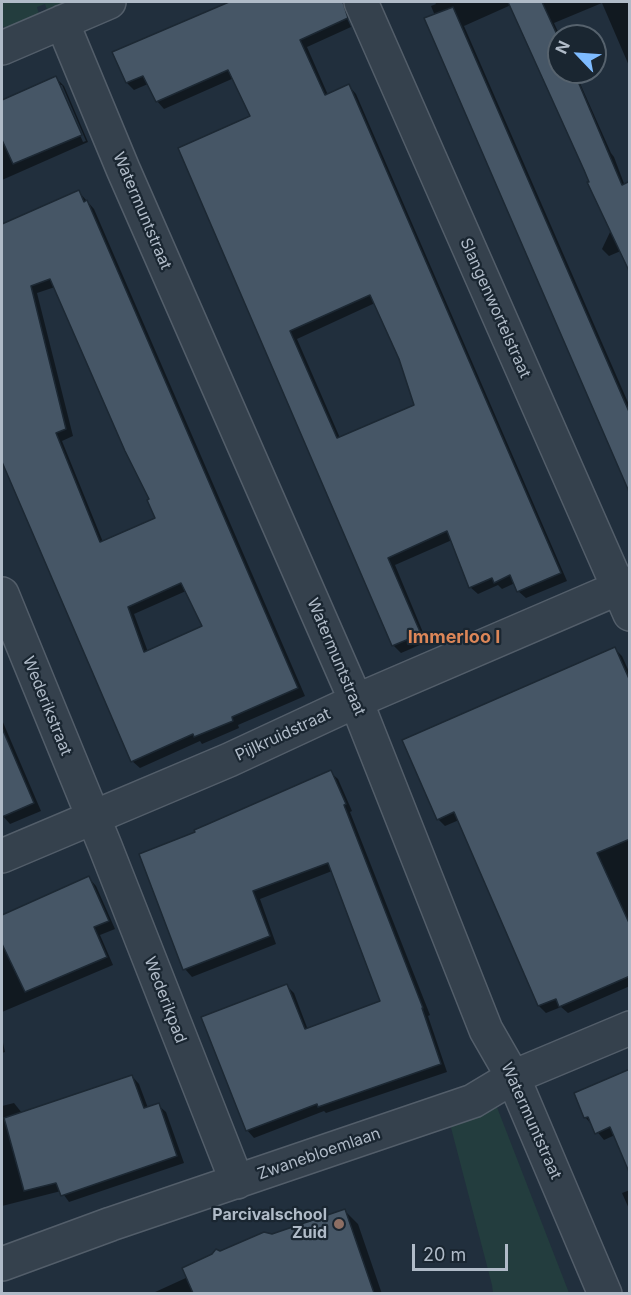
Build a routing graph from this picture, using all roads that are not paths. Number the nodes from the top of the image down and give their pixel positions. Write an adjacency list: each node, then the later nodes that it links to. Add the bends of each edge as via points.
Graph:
1 (109, 2): 3 (street)
2 (361, 2): 6 (street, Slangenwortelstraat)
3 (62, 22): 4 (street); 7 (street, Watermuntstraat)
4 (2, 48)
5 (2, 594): 8 (street, Wederikstraat)
6 (626, 595): 7 (street, Pijlkruidstraat)
7 (356, 701): 8 (street, Pijlkruidstraat); 11 (street, Watermuntstraat, via 486,1030)
8 (93, 818): 9 (street, Pijlkruidstraat); 12 (street, Wederikpad)
9 (2, 856)
10 (630, 1028): 11 (street, Zwanebloemlaan)
11 (513, 1077): 12 (street, Zwanebloemlaan, via 472,1101); 14 (street, Watermuntstraat)
12 (237, 1182): 13 (street, Zwanebloemlaan)
13 (2, 1264)
14 (605, 1293)

